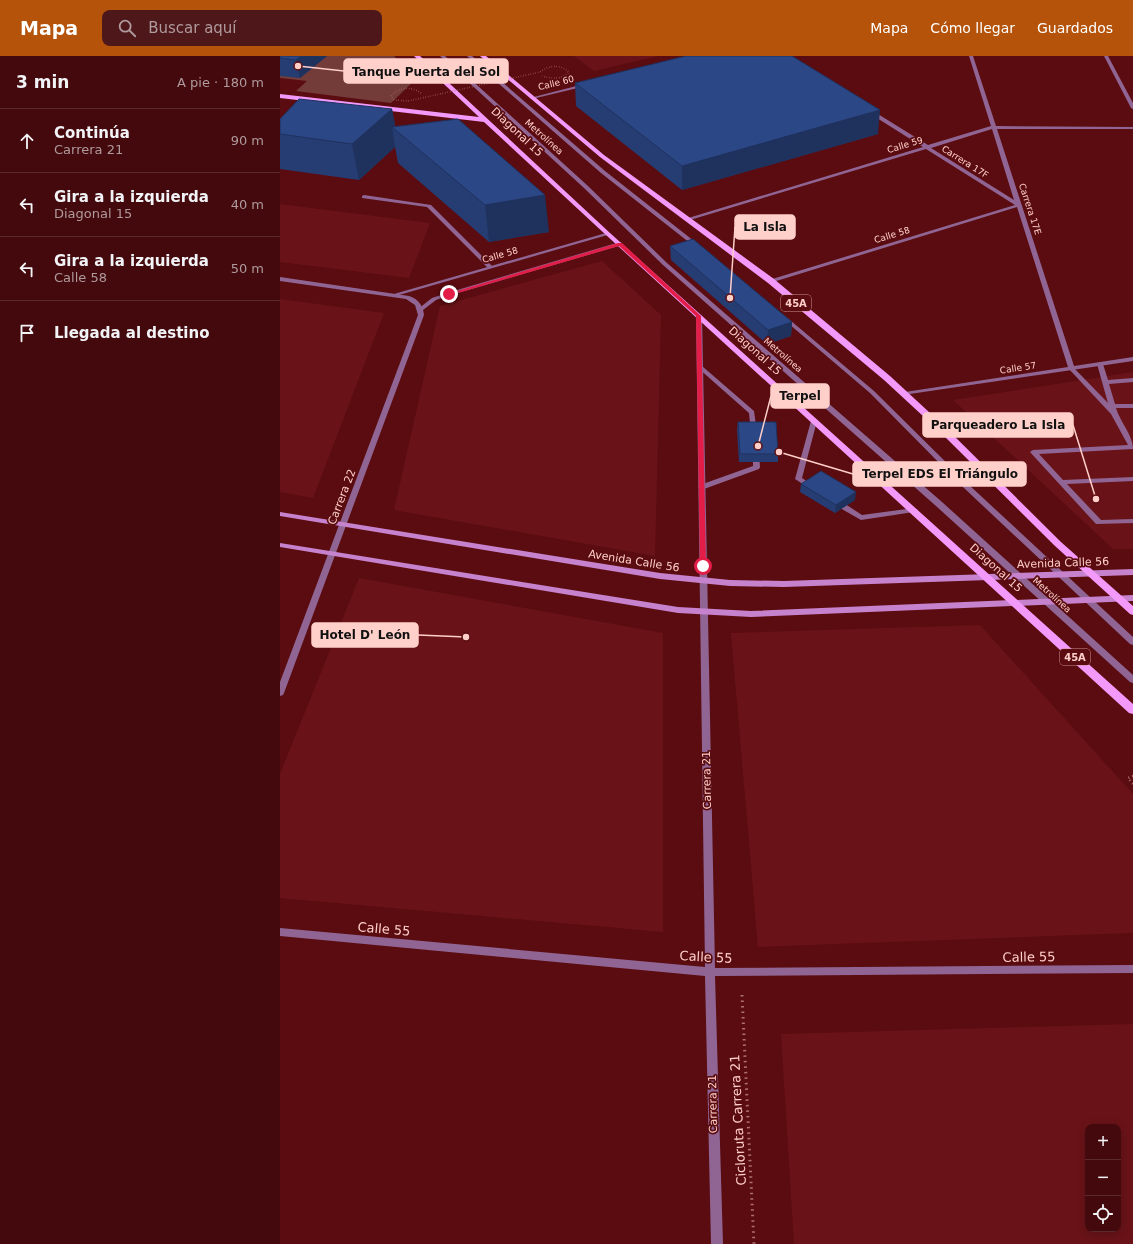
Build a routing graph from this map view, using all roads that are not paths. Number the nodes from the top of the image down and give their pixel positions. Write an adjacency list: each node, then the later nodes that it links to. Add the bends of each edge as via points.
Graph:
1 (417, 56): 12 (main road, Diagonal 15 / 45A)
2 (442, 56): 54 (street, Metrolínea, via 586,187 665,264 939,504)
3 (469, 56): 21 (street, Metrolínea, via 602,172)
4 (483, 56): 9 (main road, 45A)
5 (971, 56): 13 (street, Carrera 17E)
6 (1106, 56): 10 (street)
7 (592, 83): 9 (street, Calle 60)
8 (280, 96): 12 (main road)
9 (532, 98): 18 (main road, 45A, via 612,164)
10 (1133, 108)
11 (866, 110): 15 (street, Carrera 17F)
12 (486, 120): 19 (main road, Diagonal 15 / 45A)
13 (994, 127): 14 (street, Calle 59); 15 (street, Calle 59); 17 (street, Carrera 17E)
14 (1133, 128)
15 (926, 147): 17 (street, Carrera 17F); 18 (street, Calle 59)
16 (364, 197): 22 (street, via 429,206)
17 (1019, 205): 24 (street, Calle 58); 32 (street, Carrera 17E)
18 (688, 219): 24 (main road, 45A)
19 (608, 234): 20 (main road, Diagonal 15 / 45A); 22 (street, Calle 58)
20 (620, 244): 26 (street, via 449,294 434,299); 28 (main road, Diagonal 15 / 45A)
21 (702, 250)
22 (490, 268): 25 (street, Calle 58)
23 (280, 279): 25 (street, Calle 58)
24 (771, 281): 35 (main road, 45A)
25 (397, 294): 26 (street, Calle 58, via 416,300)
26 (421, 309): 47 (street, Carrera 22, via 421,315)
27 (780, 314): 52 (street, Metrolínea, via 872,392 966,486)
28 (699, 316): 31 (street, Carrera 21); 39 (main road, Diagonal 15 / 45A)
29 (1133, 359): 30 (street, Calle 57)
30 (1100, 364): 32 (street, Calle 57); 34 (street)
31 (700, 367): 43 (street, Carrera 21); 43 (street, via 752,412 757,467)
32 (1071, 368): 35 (street, Calle 57); 38 (street)
33 (1133, 380): 34 (street)
34 (1105, 382): 36 (street)
35 (905, 394): 51 (main road, 45A)
36 (1113, 406): 37 (street); 38 (street)
37 (1133, 406)
38 (1116, 415): 40 (street)
39 (814, 421): 44 (main road, Diagonal 15 / 45A); 44 (street, via 798,479 862,518)
40 (1132, 447): 42 (street, via 1033,452)
41 (1133, 479): 42 (street)
42 (1061, 482): 46 (street, via 1099,522)
43 (702, 487): 55 (street, Carrera 21)
44 (914, 510): 53 (main road, Diagonal 15 / 45A)
45 (280, 514): 47 (main road, Avenida Calle 56)
46 (1133, 521)
47 (343, 524): 49 (street, Carrera 22); 55 (main road, Avenida Calle 56)
48 (280, 545): 49 (main road)
49 (332, 554): 61 (main road, via 638,604); 65 (street, Carrera 22)
50 (1133, 572): 51 (main road, Avenida Calle 56)
51 (1089, 573): 52 (main road, Avenida Calle 56); 56 (main road, 45A)
52 (1060, 574): 54 (main road, Avenida Calle 56); 58 (street, Metrolínea)
53 (987, 576): 54 (main road, Avenida Calle 56); 55 (main road, Avenida Calle 56, via 784,584); 60 (main road, Diagonal 15 / 45A)
54 (1017, 576): 59 (street, Metrolínea)
55 (703, 582): 61 (street, Carrera 21)
56 (1118, 598): 57 (main road); 58 (main road); 62 (main road, 45A)
57 (1133, 598)
58 (1088, 600): 59 (main road); 63 (street, Metrolínea)
59 (1046, 602): 60 (main road); 64 (street, Metrolínea)
60 (1016, 603): 61 (main road, via 751,614); 66 (main road, Diagonal 15 / 45A)
61 (704, 612): 69 (street, Carrera 21)
62 (1133, 612)
63 (1133, 642)
64 (1133, 680)
65 (280, 693)
66 (1133, 710)
67 (280, 932): 69 (street, Calle 55)
68 (1133, 969): 69 (street, Calle 55)
69 (710, 972): 70 (street, Carrera 21)
70 (717, 1244)

